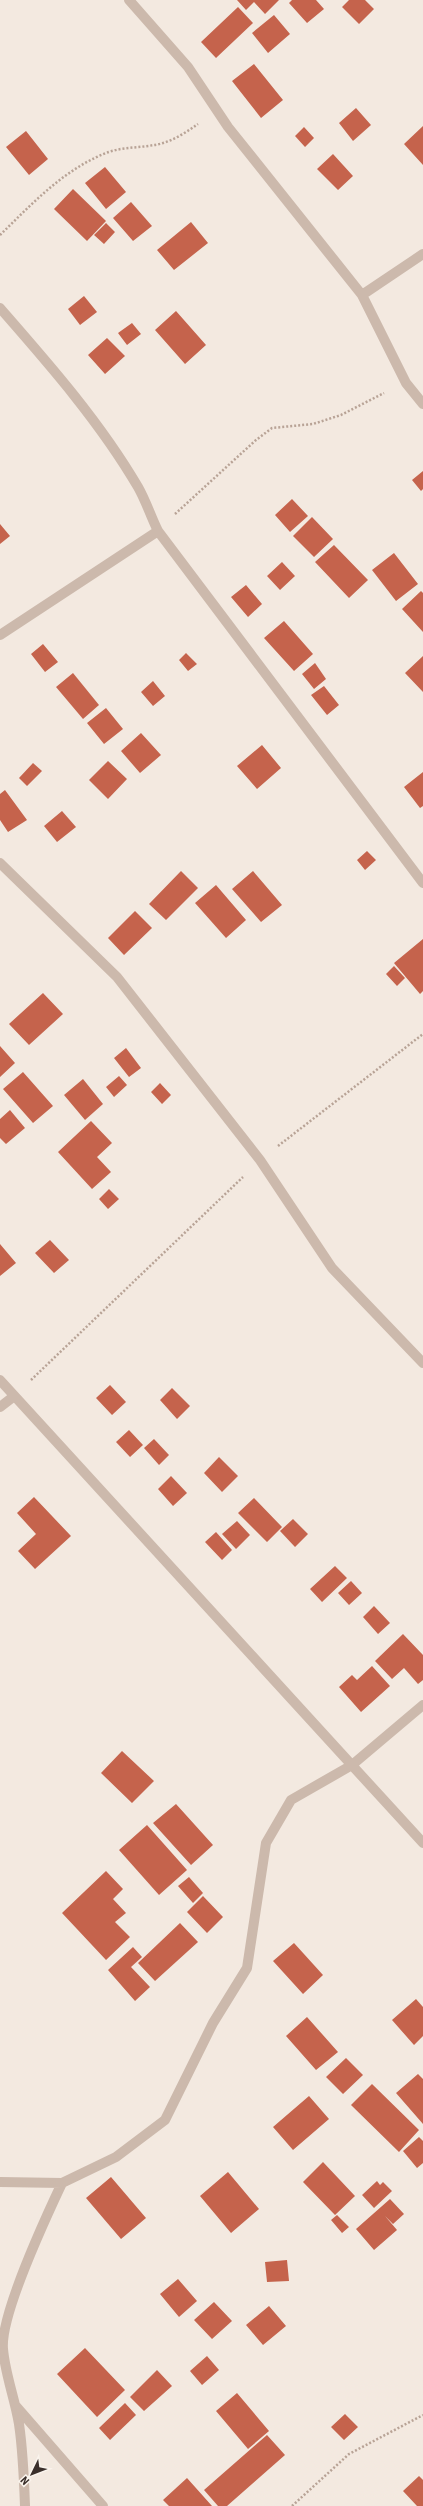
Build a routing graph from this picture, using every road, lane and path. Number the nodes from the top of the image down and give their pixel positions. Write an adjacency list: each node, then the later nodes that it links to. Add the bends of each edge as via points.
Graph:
1 (129, 0): 2 (street, via 188,67)
2 (217, 112): 3 (path, via 182,135 156,145 117,150 80,166 53,184); 5 (street)
3 (0, 235)
4 (423, 254): 5 (street)
5 (362, 294): 7 (street)
6 (0, 308): 9 (street, via 116,450 139,488)
7 (406, 383): 8 (street); 9 (path, via 341,415 313,424 272,428)
8 (423, 404)
9 (158, 531): 10 (street); 12 (street)
10 (0, 635)
11 (0, 864): 14 (street, via 117,976)
12 (423, 882)
13 (423, 1034): 14 (path)
14 (260, 1160): 15 (street, via 332,1268); 17 (path)
15 (423, 1363)
16 (0, 1380): 17 (street)
17 (13, 1397): 18 (street); 20 (street)
18 (0, 1407)
19 (423, 1705): 20 (street)
20 (352, 1766): 21 (street); 23 (street, via 291,1800 266,1843 247,1968 213,2023 164,2120 116,2157)
21 (423, 1843)
22 (0, 2182): 23 (street)
23 (62, 2183): 24 (street, via 44,2222 8,2318 2,2348)
24 (14, 2404): 26 (street, via 24,2473); 27 (street)
25 (423, 2415): 28 (path, via 349,2454)
26 (25, 2506)
27 (103, 2506)
28 (292, 2506)

